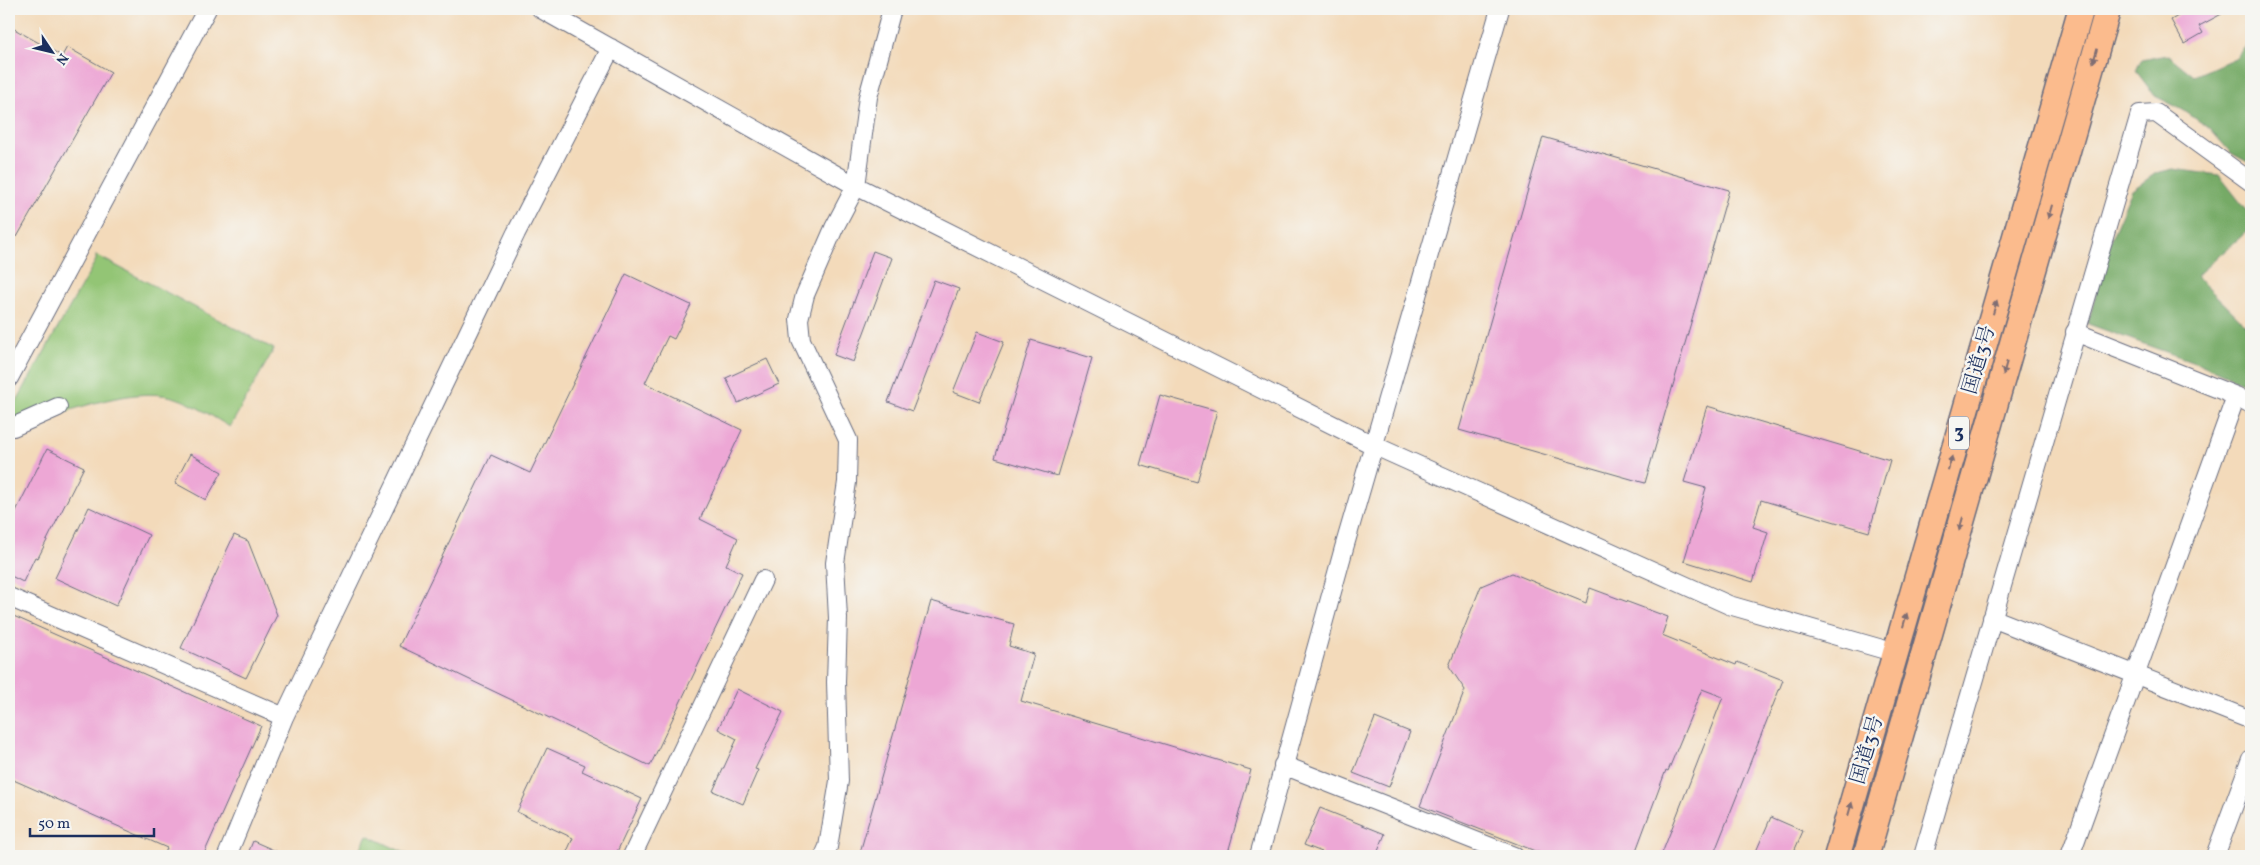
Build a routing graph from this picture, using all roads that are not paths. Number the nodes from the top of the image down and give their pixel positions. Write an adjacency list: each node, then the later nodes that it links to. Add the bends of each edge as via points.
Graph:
1 (207, 9): 11 (street)
2 (540, 9): 7 (street)
3 (892, 9): 9 (street, via 868,97)
4 (1500, 9): 15 (street)
5 (2080, 9): 19 (highway, 国道3号 / 3, one-way to 5)
6 (2108, 9): 31 (highway, 国道3号 / 3, one-way to 31)
7 (612, 48): 9 (street); 21 (street, via 516,233)
8 (2251, 182): 10 (street, via 2156,112 2140,114)
9 (856, 186): 15 (street); 27 (street, via 805,295 799,319 801,340 848,440 847,482 835,563 839,781)
10 (2075, 332): 12 (street); 18 (street)
11 (9, 378)
12 (2244, 400): 20 (street)
13 (58, 407): 14 (street, via 13,427)
14 (9, 425)
15 (1373, 445): 19 (street, via 1729,605); 24 (street)
16 (763, 580): 26 (street)
17 (9, 596): 21 (street)
18 (1992, 618): 20 (street); 32 (street)
19 (1896, 653): 30 (highway, 国道3号 / 3, one-way to 19)
20 (2136, 675): 22 (street); 33 (street)
21 (284, 717): 25 (street)
22 (2251, 720)
23 (2251, 759): 34 (street)
24 (1283, 765): 28 (street); 29 (street)
25 (227, 856)
26 (632, 856)
27 (824, 856)
28 (1259, 856)
29 (1514, 856)
30 (1837, 856)
31 (1866, 856)
32 (1922, 856)
33 (2070, 856)
34 (2215, 856)

